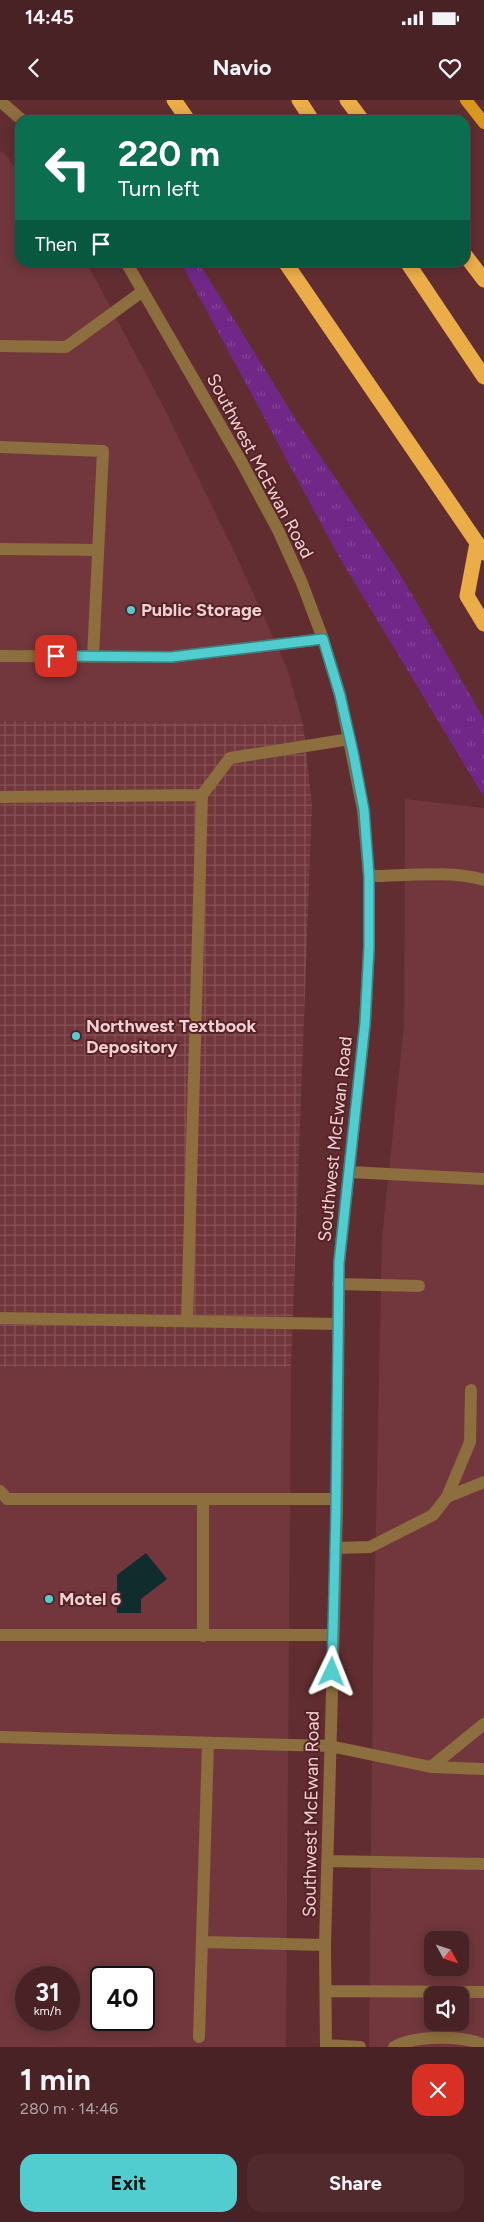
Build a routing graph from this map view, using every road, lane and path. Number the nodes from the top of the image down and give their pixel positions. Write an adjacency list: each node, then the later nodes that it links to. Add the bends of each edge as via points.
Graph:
1 (174, 100): 7 (highway)
2 (299, 100): 8 (highway)
3 (347, 100): 9 (highway)
4 (466, 100): 10 (main road)
5 (0, 101): 6 (street)
6 (16, 115)
7 (184, 115)
8 (309, 115)
9 (358, 115)
10 (484, 123)
11 (470, 262): 15 (highway)
12 (129, 267): 16 (street, Southwest McEwan Road)
13 (288, 267): 20 (highway)
14 (410, 267): 18 (highway)
15 (484, 280)
16 (143, 291): 17 (street, via 66,346); 24 (street, Southwest McEwan Road, via 278,530)
17 (0, 346)
18 (484, 377)
19 (0, 447): 22 (street, via 103,451)
20 (480, 548): 23 (highway, via 467,596)
21 (0, 549): 22 (street)
22 (98, 550): 26 (street)
23 (484, 624)
24 (323, 639): 26 (street, via 171,657); 27 (street, Southwest McEwan Road)
25 (0, 656): 26 (street)
26 (94, 657)
27 (350, 739): 28 (street, via 230,758); 30 (street, Southwest McEwan Road, via 364,810)
28 (202, 795): 29 (street); 37 (street)
29 (0, 797)
30 (369, 876): 31 (street, via 471,876); 32 (street, Southwest McEwan Road, via 365,1023)
31 (484, 880)
32 (350, 1172): 33 (street); 34 (street, Southwest McEwan Road)
33 (484, 1179)
34 (338, 1284): 35 (street); 38 (street, Southwest McEwan Road)
35 (419, 1286)
36 (0, 1318): 37 (street)
37 (187, 1321): 38 (street)
38 (338, 1324): 43 (street, Southwest McEwan Road)
39 (471, 1390): 42 (street, via 470,1442)
40 (484, 1482): 42 (street)
41 (0, 1491): 44 (street, via 7,1499)
42 (447, 1497): 45 (street, via 433,1516 370,1547)
43 (336, 1499): 44 (street); 45 (street, Southwest McEwan Road)
44 (203, 1500): 47 (street)
45 (335, 1548): 48 (street, Southwest McEwan Road)
46 (0, 1635): 47 (street)
47 (203, 1636): 48 (street)
48 (333, 1636): 52 (street, Southwest McEwan Road)
49 (484, 1724): 53 (street)
50 (0, 1737): 51 (street)
51 (208, 1743): 52 (street); 57 (street)
52 (330, 1746): 53 (street); 55 (street, Southwest McEwan Road)
53 (431, 1767): 54 (street)
54 (484, 1769)
55 (328, 1861): 56 (street); 58 (street, Southwest McEwan Road)
56 (484, 1864)
57 (202, 1942): 58 (street); 61 (street)
58 (325, 1945): 59 (street, Southwest McEwan Road)
59 (327, 1991): 60 (street); 63 (street, Southwest McEwan Road)
60 (484, 1992)
61 (199, 2037)
62 (484, 2045): 65 (street, via 432,2038 404,2042)
63 (326, 2046): 64 (street)
64 (360, 2047)
65 (394, 2047)

